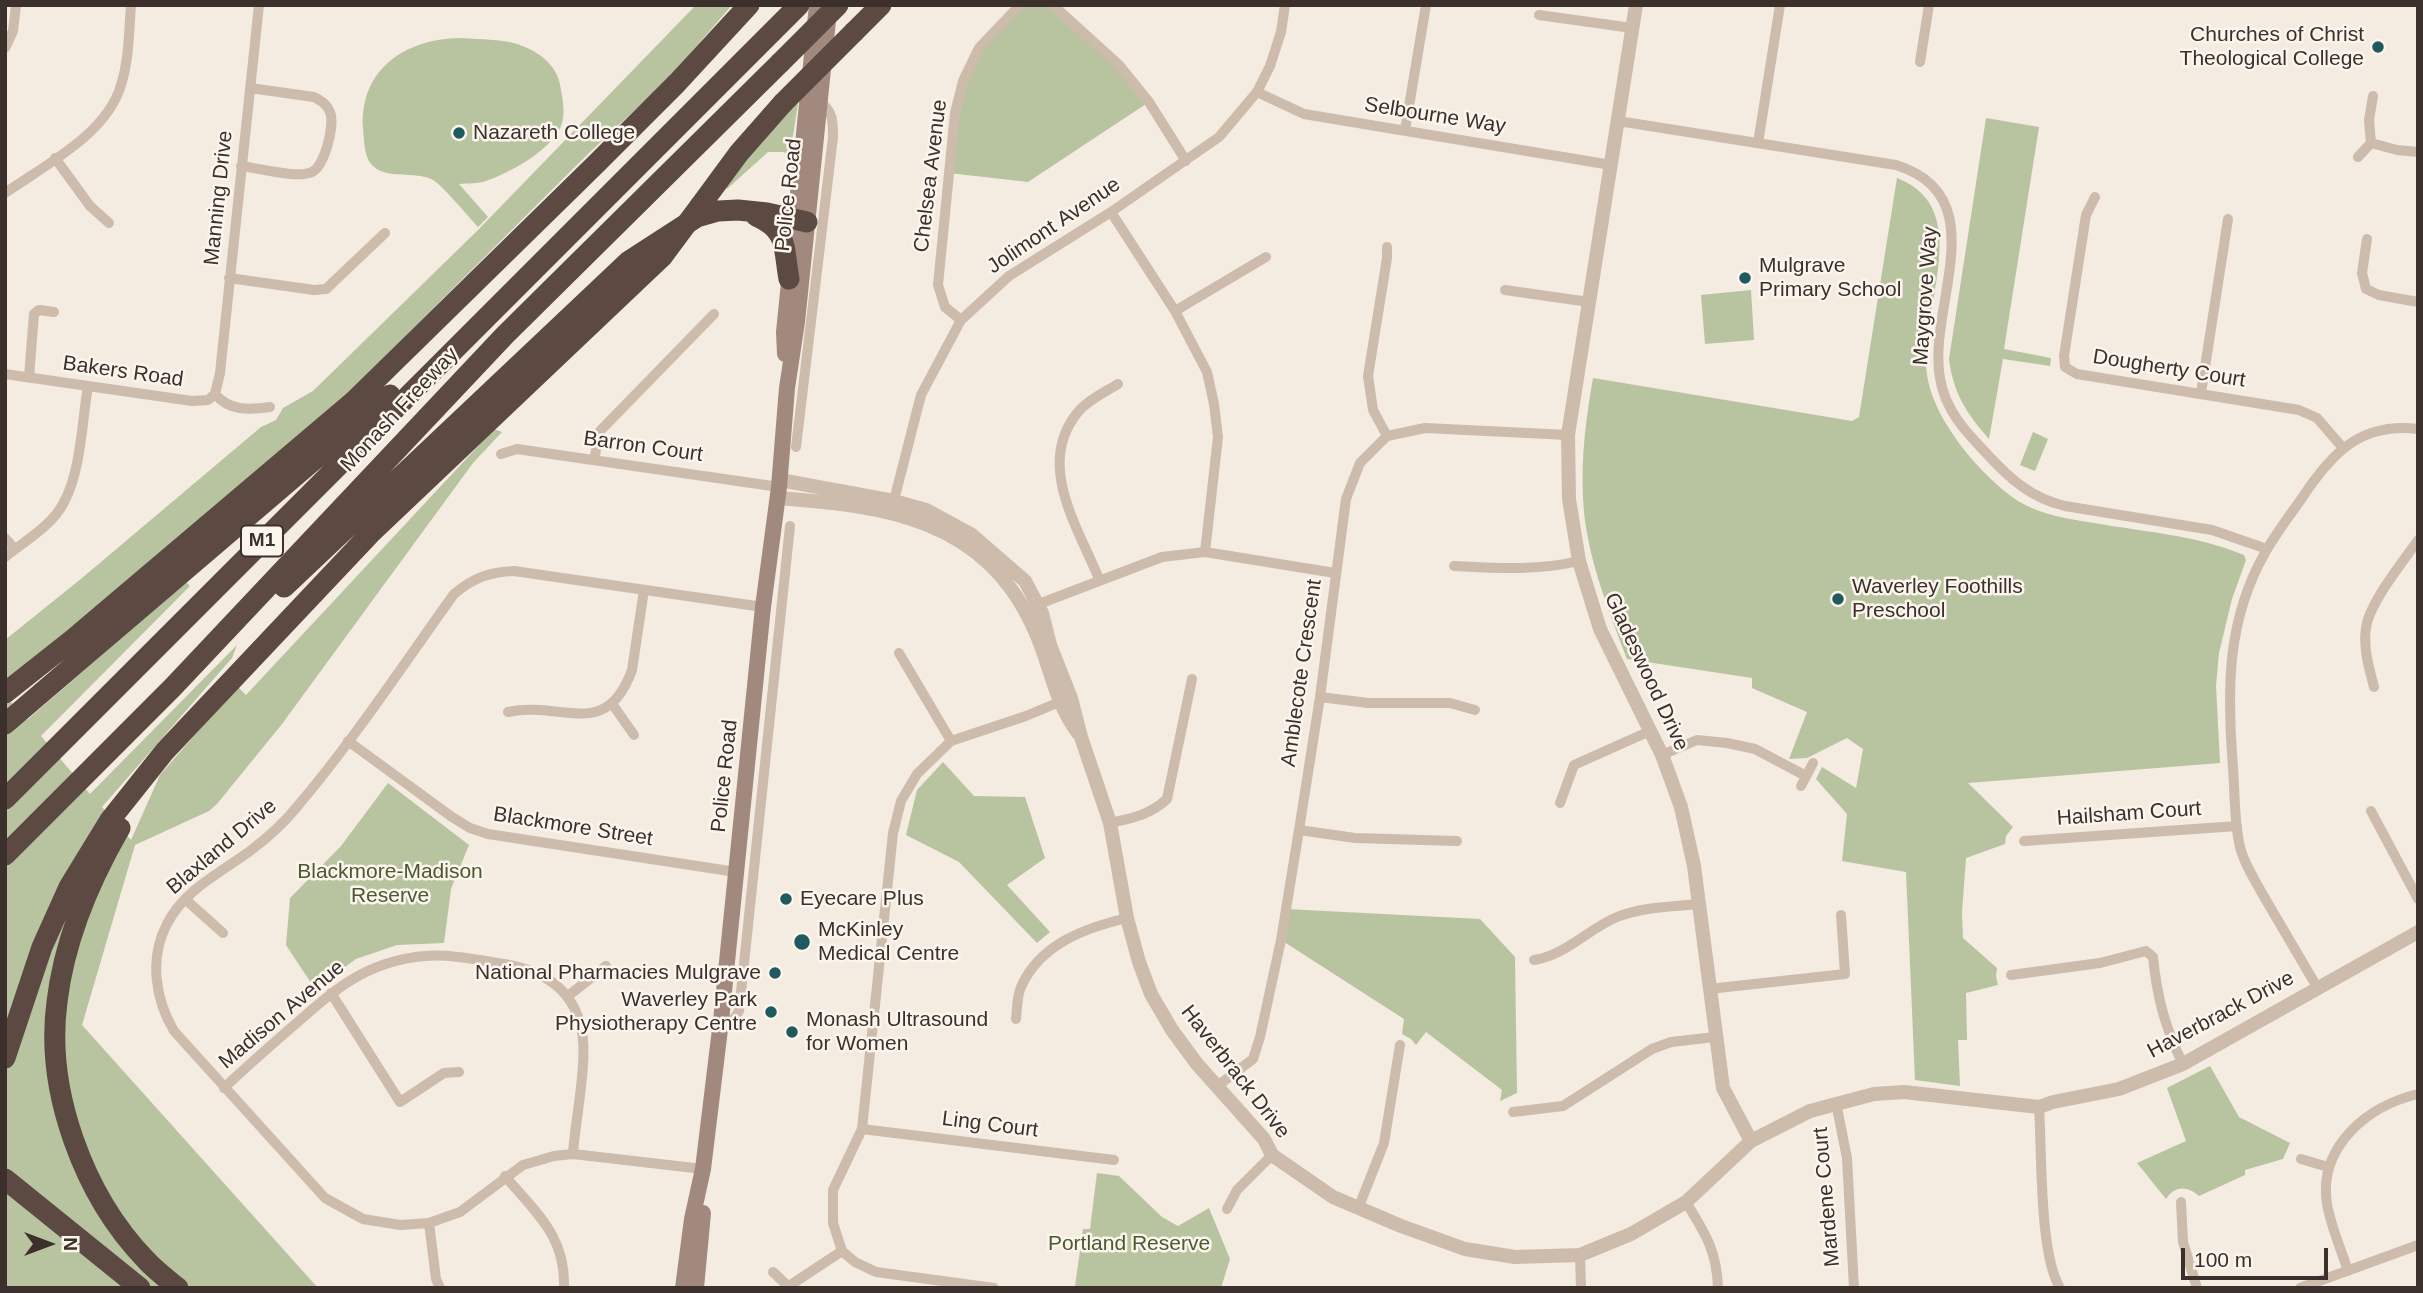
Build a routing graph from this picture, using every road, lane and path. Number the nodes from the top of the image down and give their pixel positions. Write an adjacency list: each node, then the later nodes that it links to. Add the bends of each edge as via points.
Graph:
1 (16, 5): 19 (street, via 13,31)
2 (131, 5): 31 (street, via 117,96 97,126)
3 (259, 5): 21 (street, Manning Drive)
4 (749, 5): 93 (highway, via 677,83 354,401)
5 (817, 5): 40 (main road, Police Road)
6 (830, 5): 24 (main road, Police Road)
7 (838, 5): 91 (highway, Monash Freeway / M1, bridge, via 505,335)
8 (881, 5): 104 (highway, bridge, via 739,153 662,257 370,534)
9 (1020, 5): 55 (street, Chelsea Avenue, via 979,48 955,113 937,285 944,307)
10 (1053, 5): 32 (street, via 1119,65)
11 (1285, 5): 22 (street, Jolimont Avenue, via 1281,32)
12 (1426, 5): 26 (street)
13 (1636, 5): 18 (street, Gladeswood Drive)
14 (1780, 5): 27 (street)
15 (1928, 5): 20 (street)
16 (795, 9): 48 (highway, Monash Freeway / M1)
17 (1539, 15): 18 (street)
18 (1632, 28): 25 (street, Gladeswood Drive)
19 (5, 48)
20 (1920, 62)
21 (250, 88): 34 (street, Manning Drive); 34 (street, via 314,97 324,102 331,118 325,157 312,172)
22 (1257, 92): 26 (street, Selbourne Way, via 1304,114); 32 (street, Jolimont Avenue, via 1219,137)
23 (2373, 96): 28 (street)
24 (819, 101): 40 (main road, Police Road); 60 (street, via 833,117 833,137)
25 (1618, 121): 27 (street, Maygrove Way); 33 (street, Gladeswood Drive)
26 (1405, 130): 33 (street, Selbourne Way)
27 (1758, 143): 78 (street, Maygrove Way, via 1895,165 1919,175 1939,194 1953,237 1938,338 1940,381 1953,415 2013,481 2054,504 2200,528)
28 (2371, 143): 29 (street); 30 (street)
29 (2418, 152)
30 (2358, 157)
31 (55, 158): 35 (street); 41 (street, via 90,206)
32 (1186, 161): 38 (street, Jolimont Avenue)
33 (1611, 165): 50 (street, Gladeswood Drive)
34 (241, 166): 46 (street, Manning Drive)
35 (5, 193)
36 (2095, 197): 61 (street, Dougherty Court, via 2086,215 2064,356 2066,368 2077,374)
37 (738, 210): 40 (highway); 47 (highway, via 765,220 782,235); 91 (highway, via 697,217 629,261 321,554)
38 (1111, 212): 53 (street); 55 (street, Jolimont Avenue, via 1009,276)
39 (2228, 219): 61 (street)
40 (801, 221): 47 (main road, Police Road); 60 (main road, Police Road)
41 (109, 223)
42 (386, 233): 46 (street, via 326,289)
43 (2367, 239): 51 (street, via 2362,273 2366,289)
44 (1387, 247): 66 (street, via 1368,376 1373,410)
45 (1266, 257): 53 (street)
46 (229, 278): 62 (street, Manning Drive)
47 (789, 279): 60 (main road, Police Road, via 784,332)
48 (519, 283): 99 (highway); 107 (highway, Monash Freeway / M1)
49 (1505, 290): 50 (street)
50 (1589, 302): 65 (street, Gladeswood Drive)
51 (2418, 302)
52 (54, 312): 57 (street, via 34,314)
53 (1175, 312): 77 (street, via 1206,372 1214,404 1218,437)
54 (714, 314): 70 (street, via 600,430)
55 (961, 320): 72 (street, Jolimont Avenue, via 921,395)
56 (5, 374): 57 (street, Bakers Road)
57 (29, 377): 59 (street, Bakers Road)
58 (1118, 384): 83 (street, via 1080,410 1065,434 1058,460 1065,496)
59 (88, 386): 62 (street, Bakers Road, via 192,401 208,400); 76 (street, via 74,474 64,502)
60 (795, 389): 67 (street); 71 (main road, Police Road)
61 (2201, 393): 68 (street, Dougherty Court, via 2305,411)
62 (215, 394): 63 (street, via 234,407)
63 (270, 407)
64 (2418, 429): 68 (street, via 2377,432)
65 (1568, 435): 66 (street, via 1425,428); 80 (street, Gladeswood Drive, via 1569,499)
66 (1387, 436): 82 (street, Amblecote Crescent, via 1360,463 1346,499)
67 (796, 447)
68 (2343, 448): 78 (street, via 2318,474)
69 (501, 454): 70 (street, Barron Court, via 517,449)
70 (594, 460): 71 (street, Barron Court)
71 (779, 488): 72 (street, Haverbrack Drive); 85 (main road, Police Road)
72 (892, 507): 86 (street, Haverbrack Drive, via 982,555)
73 (790, 526): 89 (street)
74 (5, 538): 76 (street)
75 (2418, 540): 92 (street, via 2367,621 2366,648)
76 (15, 549): 79 (street)
77 (1205, 552): 82 (street); 83 (street, via 1162,557)
78 (2266, 552): 111 (street, via 2242,610 2230,668)
79 (5, 557)
80 (1579, 561): 81 (street, via 1550,568); 100 (street, Gladeswood Drive, via 1605,641)
81 (1454, 566)
82 (1335, 573): 94 (street, Amblecote Crescent)
83 (1099, 579): 86 (street)
84 (644, 590): 85 (street, Blaxland Drive); 96 (street, via 632,670); 102 (street, Blaxland Drive, via 514,571 481,576 454,594)
85 (763, 607): 88 (main road, Police Road)
86 (1032, 607): 95 (street, Haverbrack Drive, via 1048,665)
87 (899, 653): 103 (street)
88 (757, 670): 89 (street); 116 (main road, Police Road)
89 (774, 672): 125 (street)
90 (1192, 679): 110 (street, via 1167,799 1143,816)
91 (173, 687): 115 (highway, Monash Freeway / M1)
92 (2374, 687)
93 (5, 693)
94 (1320, 697): 97 (street, via 1368,703 1450,703); 112 (street, Amblecote Crescent)
95 (1065, 699): 103 (street); 110 (street, Haverbrack Drive, via 1064,715 1081,737)
96 (613, 705): 98 (street, via 576,714 531,708); 101 (street)
97 (1475, 710)
98 (508, 712)
99 (8, 722)
100 (1650, 731): 105 (street, Gladeswood Drive); 108 (street, via 1574,765)
101 (634, 736)
102 (348, 741): 116 (street, Blackmore Street, via 470,828); 117 (street, Blaxland Drive, via 278,827)
103 (951, 741): 146 (street, via 917,774 901,802 893,833)
104 (165, 751): 137 (highway, via 110,820 69,887 42,947); 169 (highway, via 106,852 74,925 57,1002 55,1041 67,1117 92,1187 146,1261)
105 (1662, 755): 106 (street, via 1697,740 1727,744 1755,750 1804,781); 119 (street, Gladeswood Drive, via 1681,807)
106 (1813, 763)
107 (5, 799)
108 (1560, 803)
109 (2371, 811): 118 (street)
110 (1110, 823): 121 (street, Haverbrack Drive)
111 (2237, 826): 114 (street, Hailsham Court); 129 (street, via 2247,866)
112 (1299, 830): 113 (street, via 1355,838); 140 (street, Amblecote Crescent, via 1281,940 1253,1059)
113 (1457, 841)
114 (2024, 841)
115 (5, 855)
116 (736, 872): 124 (main road, Police Road)
117 (185, 900): 123 (street); 141 (street, Blaxland Drive, via 166,925 158,948 160,1002 174,1031)
118 (2418, 900)
119 (1698, 904): 126 (street, via 1615,918 1549,957); 130 (street, Gladeswood Drive)
120 (1841, 915): 130 (street, via 1845,974)
121 (1127, 918): 133 (street, via 1093,926 1035,962 1020,989); 140 (street, Haverbrack Drive, via 1151,994)
122 (2418, 932): 129 (street, Haverbrack Drive)
123 (223, 933)
124 (729, 937): 125 (street); 134 (main road, Police Road)
125 (745, 950): 134 (street, via 739,1011 733,1020)
126 (1534, 960)
127 (606, 966): 132 (street)
128 (2011, 975): 138 (street, via 2100,963 2146,951 2153,957 2167,1032)
129 (2318, 987): 138 (street, Haverbrack Drive)
130 (1709, 989): 135 (street, Gladeswood Drive)
131 (331, 993): 132 (street, Madison Avenue, via 378,965 428,955 517,966 546,978); 139 (street, via 400,1102 444,1073); 141 (street, Madison Avenue)
132 (568, 996): 148 (street, via 583,1039)
133 (1016, 1019)
134 (722, 1021): 153 (main road, Police Road)
135 (1715, 1037): 145 (street, via 1652,1049 1563,1106); 147 (street, Gladeswood Drive, via 1723,1088)
136 (1400, 1045): 159 (street, via 1384,1143)
137 (5, 1058)
138 (2183, 1064): 144 (street, Haverbrack Drive, via 2119,1088)
139 (459, 1072)
140 (1216, 1087): 149 (street, Haverbrack Drive, via 1264,1139)
141 (224, 1088): 160 (street, Blaxland Drive, via 325,1198 363,1219 400,1225)
142 (2418, 1094): 152 (street, via 2357,1125 2338,1146)
143 (1836, 1103): 144 (street, Haverbrack Drive, via 1905,1093); 147 (street, Haverbrack Drive); 177 (street, Mardene Court, via 1847,1158)
144 (2039, 1107): 178 (street, via 2046,1241 2053,1277)
145 (1513, 1112)
146 (862, 1129): 151 (street, Ling Court); 162 (street, via 833,1190 833,1223)
147 (1751, 1141): 156 (street, Haverbrack Drive)
148 (573, 1154): 153 (street, Blaxland Drive); 154 (street, Blaxland Drive, via 523,1165)
149 (1272, 1155): 158 (street, via 1237,1190); 159 (street, Haverbrack Drive)
150 (2301, 1159): 152 (street)
151 (1114, 1160)
152 (2328, 1167): 164 (street, via 2327,1204)
153 (703, 1168): 172 (main road, Police Road); 173 (main road, Police Road)
154 (505, 1176): 160 (street, Blaxland Drive, via 460,1212); 171 (street, via 550,1228 565,1272)
155 (5, 1179): 168 (highway)
156 (1686, 1202): 163 (street, Haverbrack Drive, via 1631,1234); 176 (street, via 1710,1241)
157 (2181, 1202): 179 (street, via 2183,1242)
158 (1227, 1209)
159 (1358, 1209): 163 (street, Haverbrack Drive, via 1465,1249 1515,1257)
160 (429, 1223): 170 (street)
161 (2418, 1245): 164 (street)
162 (842, 1251): 166 (street, via 876,1272); 167 (street)
163 (1580, 1255): 175 (street)
164 (2348, 1271): 180 (street)
165 (773, 1272): 167 (street)
166 (938, 1284): 174 (street)
167 (789, 1287)
168 (140, 1288)
169 (178, 1288)
170 (440, 1288)
171 (564, 1288)
172 (683, 1288)
173 (696, 1288)
174 (994, 1288)
175 (1581, 1288)
176 (1718, 1288)
177 (1854, 1288)
178 (2060, 1288)
179 (2197, 1288)
180 (2300, 1288)

